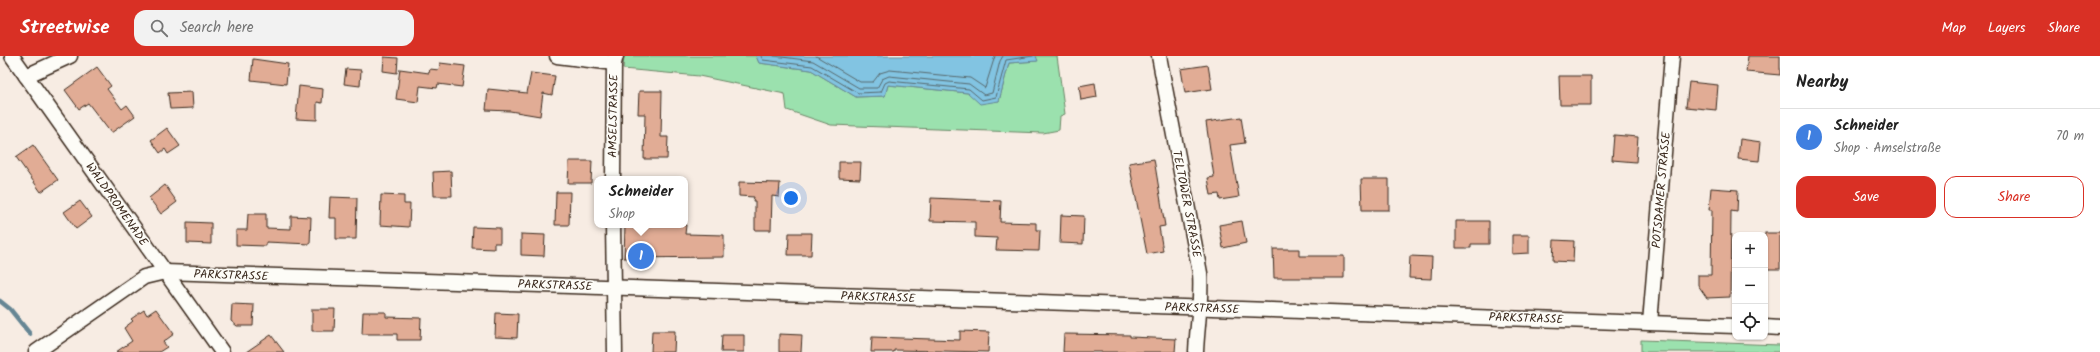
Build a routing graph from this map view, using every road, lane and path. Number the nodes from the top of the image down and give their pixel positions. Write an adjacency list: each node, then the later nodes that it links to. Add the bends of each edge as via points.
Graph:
1 (12, 56): 7 (street, WALDPROMENADE)
2 (70, 56): 7 (street)
3 (557, 56): 6 (street, AMSELSTRASSE)
4 (1159, 56): 12 (street, TELTOWER STRASSE, via 1200,273)
5 (1672, 56): 13 (street, POTSDAMER STRASSE)
6 (615, 60): 8 (street, AMSELSTRASSE)
7 (26, 76): 10 (street, WALDPROMENADE)
8 (613, 176)
9 (613, 228): 11 (street)
10 (164, 272): 11 (street, PARKSTRASSE); 17 (street, PARKSTRASSE, via 144,277); 18 (street, WALDPROMENADE)
11 (614, 288): 12 (street, PARKSTRASSE); 19 (street)
12 (1200, 308): 13 (street, PARKSTRASSE); 20 (street, TELTOWER STRASSE)
13 (1650, 323): 14 (street, PARKSTRASSE)
14 (1732, 326)
15 (1768, 327): 16 (street)
16 (1780, 328)
17 (40, 349)
18 (222, 352)
19 (615, 352)
20 (1196, 352)

